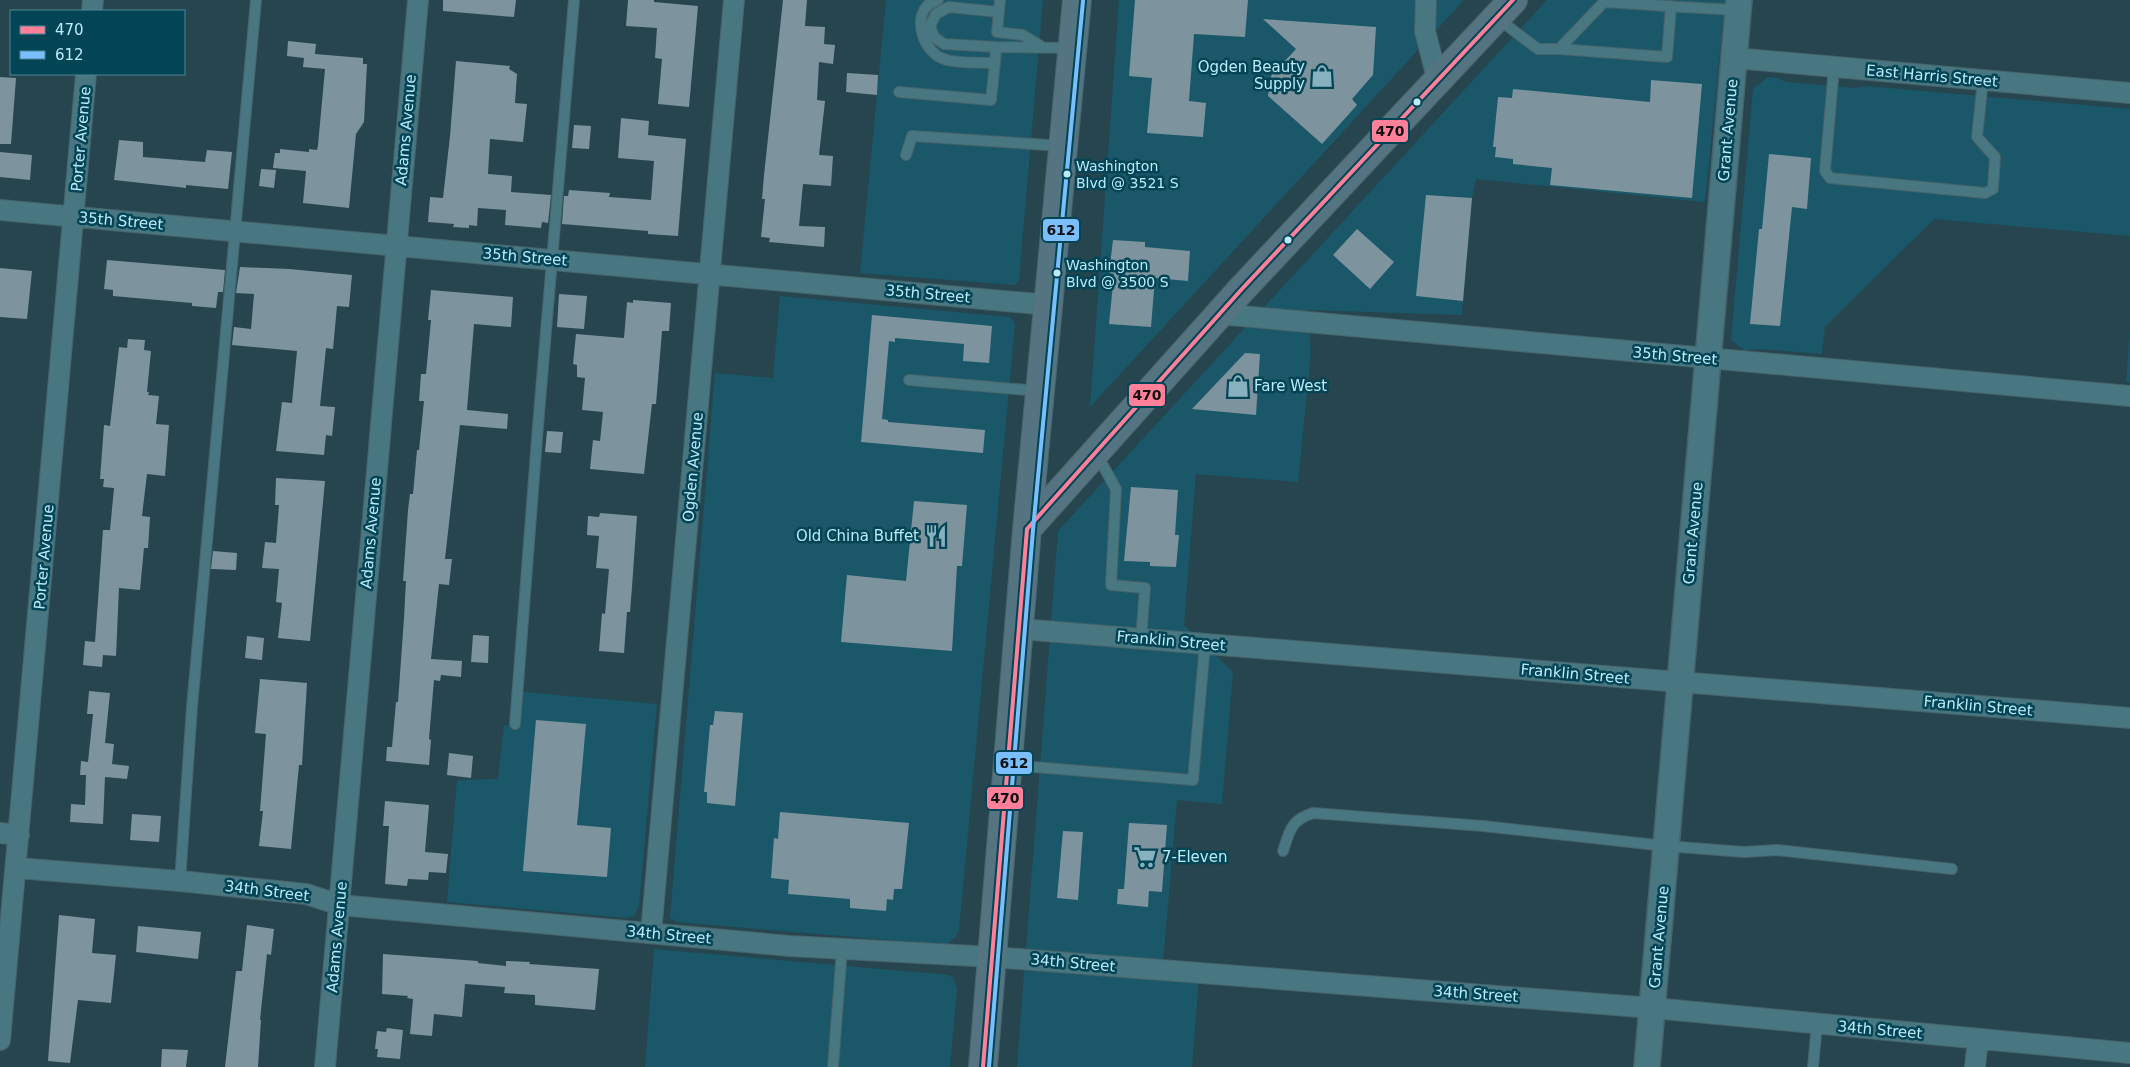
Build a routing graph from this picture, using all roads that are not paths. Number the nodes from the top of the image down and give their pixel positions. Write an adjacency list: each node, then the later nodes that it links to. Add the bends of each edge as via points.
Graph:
1 (256, 0): 29 (lane)
2 (418, 0): 30 (street, Adams Avenue)
3 (574, 0): 31 (lane)
4 (734, 0): 32 (street, Ogden Avenue)
5 (938, 0): 18 (lane, via 928,6 920,20 923,38 935,54 945,60)
6 (1000, 0): 12 (lane)
7 (1077, 0): 15 (main road)
8 (1426, 0): 22 (street, via 1425,31)
9 (1739, 5): 10 (lane); 17 (street, Grant Avenue)
10 (1671, 6): 16 (lane, via 1604,2); 16 (lane, via 1667,57)
11 (1505, 9): 16 (lane, via 1538,48); 22 (main road)
12 (999, 12): 13 (lane, via 997,32 1023,35); 14 (lane, via 949,7 936,14 930,26 934,37 944,44)
13 (1041, 46): 14 (lane); 15 (lane)
14 (996, 47): 18 (lane)
15 (1073, 48): 25 (main road)
16 (1559, 49)
17 (1734, 58): 19 (street, East Harris Street); 35 (street, Grant Avenue)
18 (994, 63): 23 (lane, via 991,100)
19 (1834, 67): 21 (street, East Harris Street); 21 (lane, via 1825,171 1830,178 1985,193 1993,189 1995,157 1977,136)
20 (86, 75): 28 (street, Porter Avenue)
21 (1983, 80): 24 (street, East Harris Street)
22 (1438, 82): 34 (main road)
23 (899, 92)
24 (2130, 94)
25 (1064, 146): 26 (lane, via 912,136); 33 (main road)
26 (906, 155)
27 (0, 210): 28 (street, 35th Street)
28 (74, 217): 29 (street, 35th Street); 48 (street, Porter Avenue)
29 (236, 231): 30 (street, 35th Street); 53 (lane, via 192,708)
30 (396, 246): 31 (street, 35th Street); 54 (street, Adams Avenue)
31 (552, 260): 32 (street, 35th Street); 46 (lane)
32 (711, 274): 33 (street, 35th Street); 55 (street, Ogden Avenue)
33 (1049, 305): 37 (main road)
34 (1219, 314): 35 (street, 35th Street); 39 (main road)
35 (1708, 360): 38 (street, 35th Street); 44 (street, Grant Avenue)
36 (909, 380): 37 (lane)
37 (1041, 391): 40 (main road)
38 (2130, 396)
39 (1096, 453): 40 (main road); 42 (lane, via 1116,489 1111,585 1146,588)
40 (1028, 529): 41 (main road)
41 (1020, 629): 42 (street, Franklin Street); 47 (main road)
42 (1141, 639): 43 (street, Franklin Street)
43 (1204, 644): 44 (street, Franklin Street); 47 (lane, via 1193,780)
44 (1680, 682): 45 (street, Franklin Street); 49 (street, Grant Avenue)
45 (2130, 718)
46 (515, 724)
47 (1008, 764): 57 (main road)
48 (10, 834): 51 (street, Porter Avenue)
49 (1666, 846): 50 (lane, via 1483,826 1313,813 1302,816 1291,826); 52 (lane, via 1744,852 1777,850); 58 (street, Grant Avenue)
50 (1283, 851)
51 (17, 868): 53 (street, 34th Street); 61 (street, Porter Avenue)
52 (1952, 869)
53 (180, 881): 54 (street, 34th Street, via 306,894)
54 (340, 905): 55 (street, 34th Street); 63 (street, Adams Avenue)
55 (651, 933): 56 (street, 34th Street)
56 (842, 949): 57 (street, 34th Street); 64 (lane)
57 (993, 956): 58 (street, 34th Street); 65 (main road)
58 (1652, 1008): 59 (street, 34th Street); 66 (street, Grant Avenue)
59 (1817, 1024): 60 (street, 34th Street); 67 (lane)
60 (1978, 1039): 62 (street, 34th Street); 68 (street)
61 (0, 1040)
62 (2127, 1055)
63 (325, 1067)
64 (833, 1067)
65 (983, 1067)
66 (1647, 1067)
67 (1813, 1067)
68 (1975, 1067)

